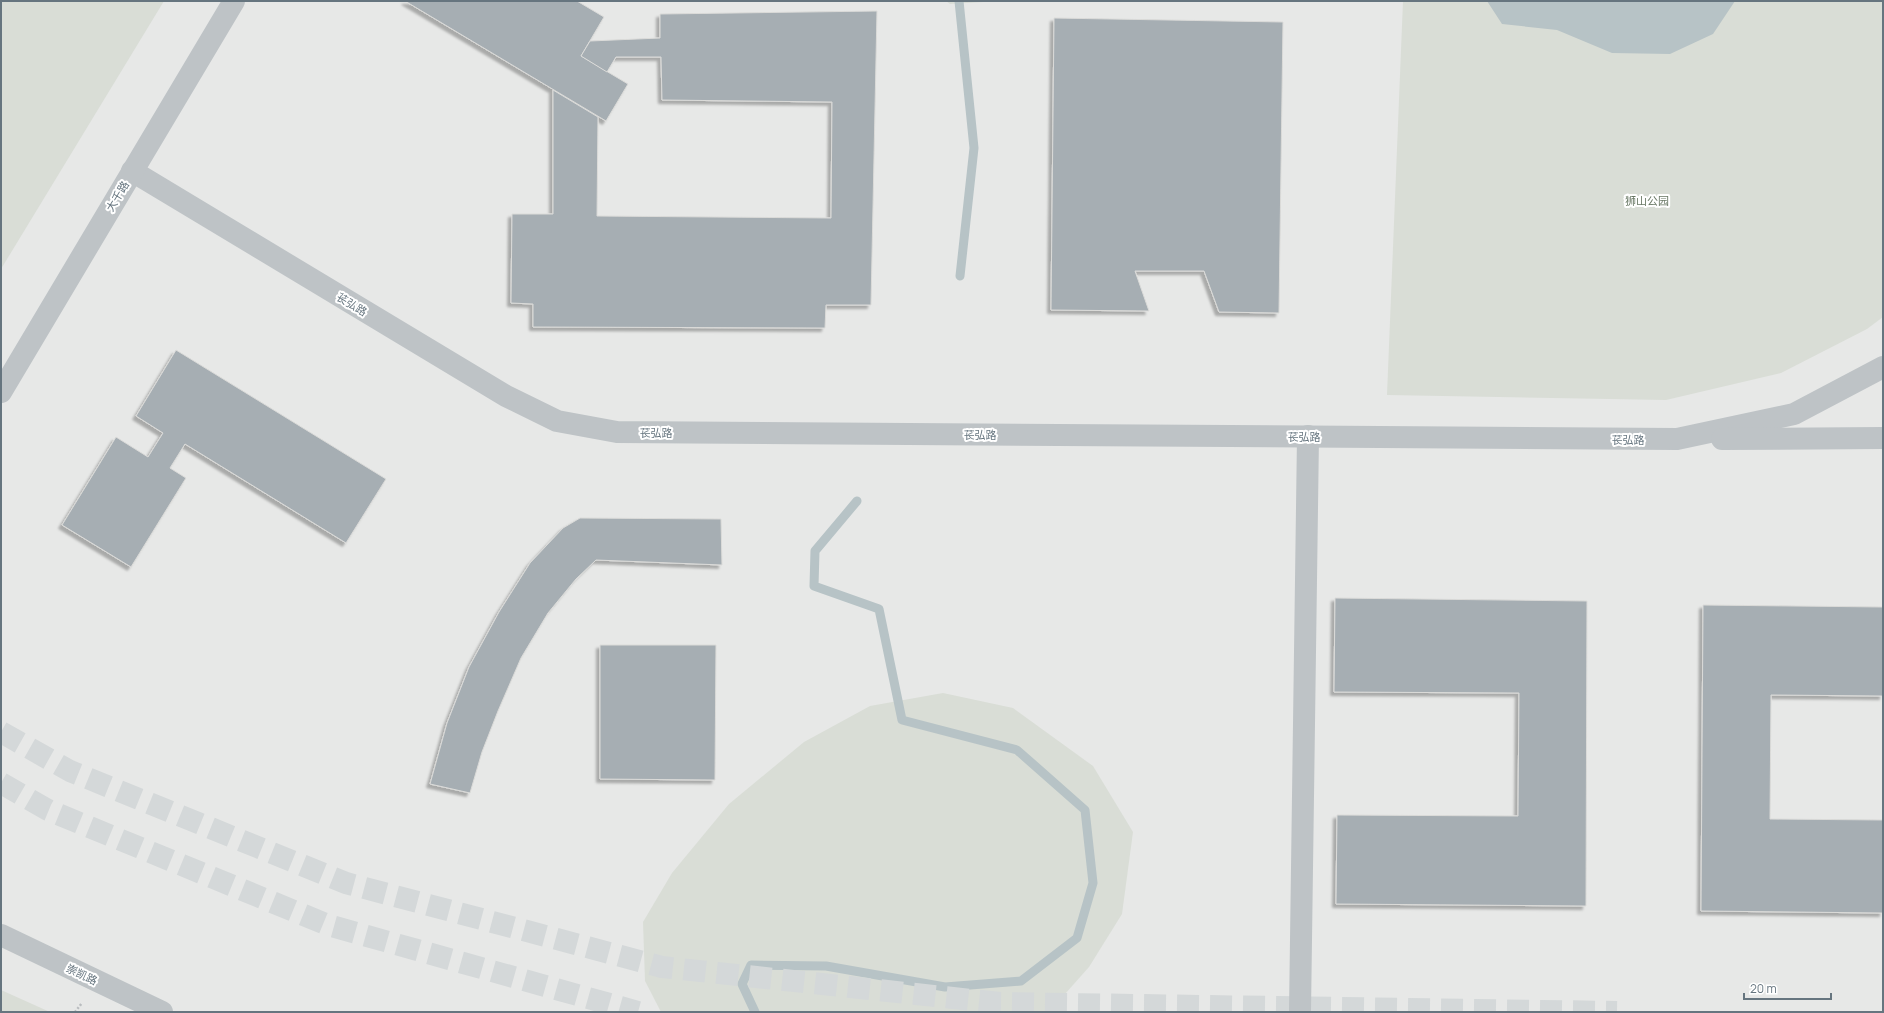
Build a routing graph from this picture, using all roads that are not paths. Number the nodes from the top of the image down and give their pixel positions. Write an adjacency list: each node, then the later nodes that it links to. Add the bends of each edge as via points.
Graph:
1 (234, 1): 2 (lane, 大千路)
2 (132, 171): 4 (lane, 大千路); 5 (lane, 苌弘路, via 506,396 557,421 617,432)
3 (1883, 367): 7 (lane, 苌弘路, via 1794,414)
4 (1, 392)
5 (1308, 436): 7 (lane, 苌弘路); 10 (lane)
6 (1883, 438): 7 (lane)
7 (1677, 439)
8 (1, 935): 9 (lane, 崇凯路)
9 (162, 1012)
10 (1300, 1012)

